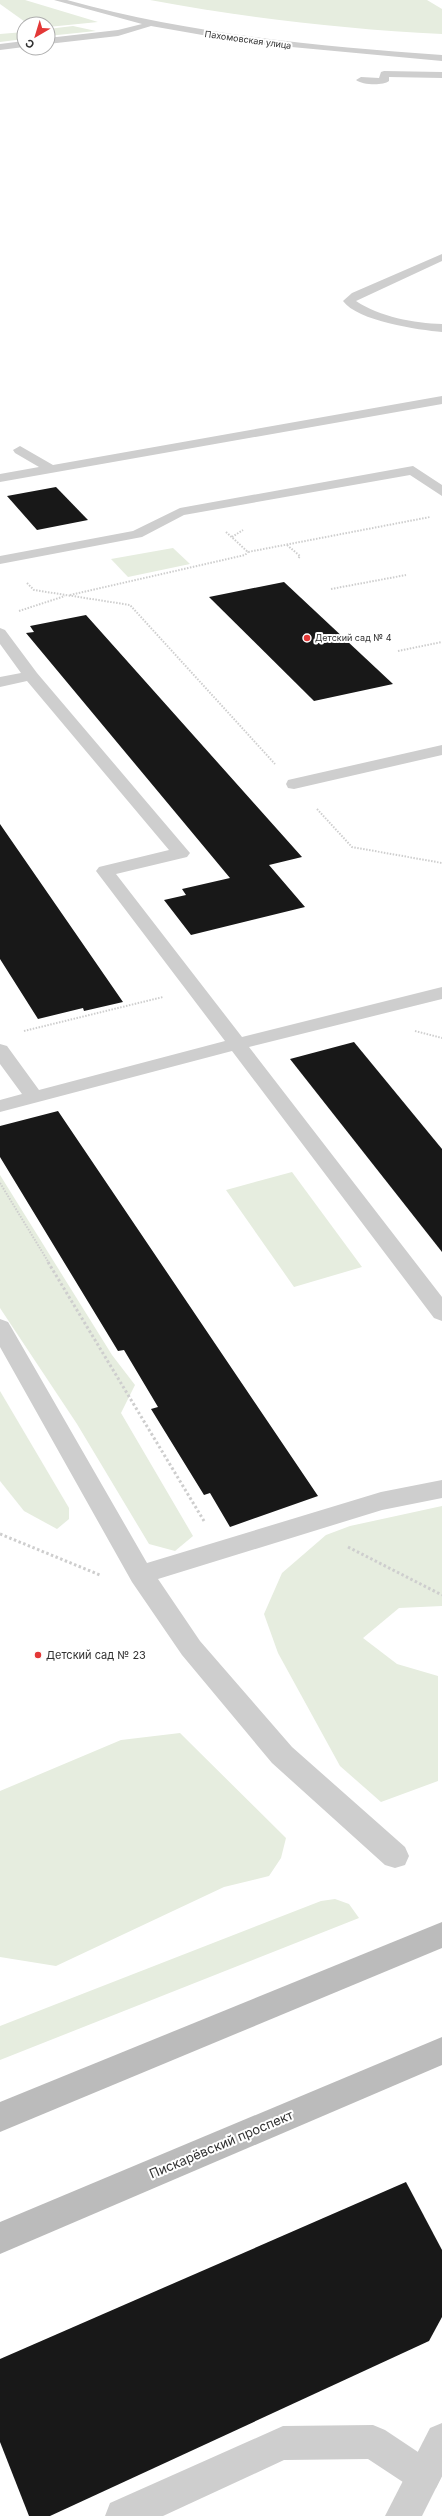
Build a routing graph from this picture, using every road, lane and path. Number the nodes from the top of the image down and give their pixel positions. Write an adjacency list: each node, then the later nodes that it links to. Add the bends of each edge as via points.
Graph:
1 (58, 0): 2 (street, Пахомовская улица)
2 (152, 24): 3 (street, via 118,33); 6 (street, Пахомовская улица, via 258,42)
3 (56, 40)
4 (16, 45): 5 (street)
5 (0, 47)
6 (442, 58)
7 (442, 75): 8 (street, via 384,74 384,81)
8 (361, 80)
9 (442, 257): 10 (street, via 356,295 349,301 365,310 425,327)
10 (442, 328)
11 (442, 400): 13 (street)
12 (20, 450): 13 (street)
13 (51, 469): 14 (street)
14 (0, 478)
15 (442, 492): 16 (street, via 413,470)
16 (202, 508): 19 (path); 20 (street, via 180,512 137,534)
17 (434, 516): 18 (path)
18 (287, 545): 19 (path); 21 (path, via 300,556)
19 (248, 552): 25 (path, via 245,555)
20 (0, 560)
21 (298, 560)
22 (406, 575): 24 (path)
23 (25, 580): 25 (path, via 34,590)
24 (332, 590)
25 (67, 595): 26 (path); 33 (path, via 130,605)
26 (15, 612)
27 (0, 633): 30 (street)
28 (442, 642): 29 (path)
29 (398, 651)
30 (31, 676): 31 (street); 35 (street, via 181,853 105,871)
31 (0, 682)
32 (442, 750): 33 (street)
33 (294, 784): 34 (path, via 352,847)
34 (442, 863)
35 (195, 989): 37 (path); 38 (street)
36 (442, 993): 38 (street)
37 (22, 1031)
38 (238, 1045): 40 (street); 43 (street)
39 (0, 1050): 40 (street)
40 (34, 1097): 41 (street)
41 (0, 1106)
42 (0, 1183): 48 (path)
43 (442, 1313)
44 (0, 1327): 49 (street)
45 (442, 1489): 46 (street, via 381,1501)
46 (305, 1525): 48 (street); 50 (path)
47 (0, 1534): 49 (path, via 126,1585)
48 (222, 1550): 49 (street)
49 (146, 1583): 51 (street, via 191,1648 282,1755)
50 (442, 1595)
51 (395, 1856)
52 (442, 1935): 54 (main road)
53 (442, 2051): 55 (main road, Пискарёвский проспект)
54 (0, 2117)
55 (0, 2238)
56 (442, 2440): 57 (street)
57 (424, 2476): 58 (street, via 373,2442 283,2442); 59 (street)
58 (123, 2516)
59 (404, 2516)

